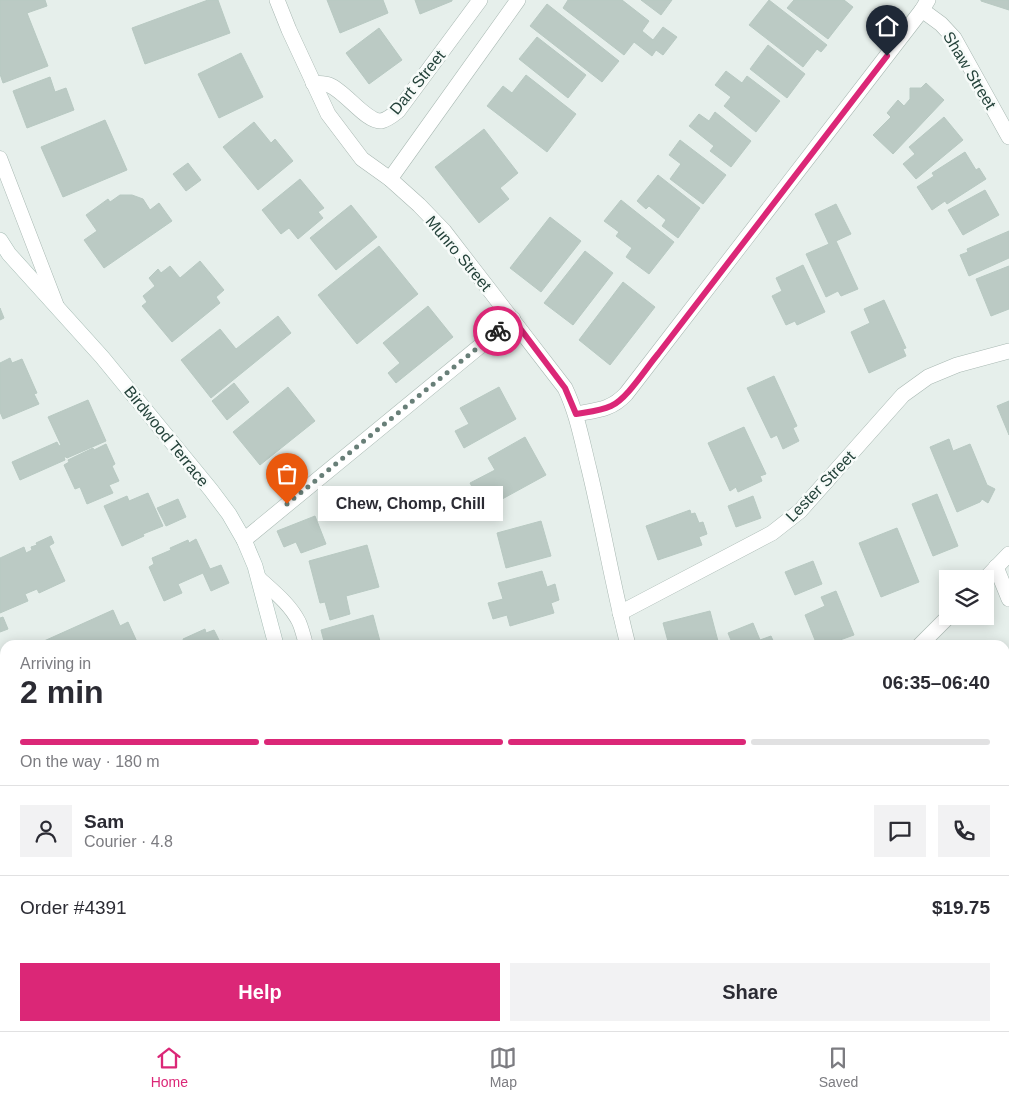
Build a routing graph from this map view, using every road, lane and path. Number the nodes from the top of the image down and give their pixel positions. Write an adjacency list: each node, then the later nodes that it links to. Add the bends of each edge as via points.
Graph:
1 (278, 0): 5 (street, Munro Street)
2 (480, 0): 5 (street, Dart Street, via 391,117 381,121 372,119 339,91 329,85)
3 (518, 0): 8 (street, Dart Street)
4 (925, 5): 6 (street, Shaw Street, via 954,38); 13 (street, via 626,394 612,406)
5 (313, 83): 8 (street, Munro Street, via 328,114 362,159)
6 (1009, 137)
7 (0, 158): 10 (lane, Birdwood Terrace)
8 (390, 178): 11 (street, Munro Street, via 444,232)
9 (0, 240): 10 (street, Birdwood Terrace)
10 (57, 306): 14 (street, Birdwood Terrace, via 211,490)
11 (513, 319): 13 (street, Munro Street, via 565,388); 14 (street)
12 (1009, 351): 20 (street, Lester Street, via 957,365 928,377 903,395 800,511 772,533)
13 (576, 414): 20 (street, Munro Street)
14 (244, 540): 18 (street, Birdwood Terrace)
15 (1009, 554): 16 (street)
16 (996, 567): 17 (street); 19 (street)
17 (993, 570)
18 (259, 578): 22 (street, Birdwood Terrace); 23 (lane, Birdwood Terrace, via 296,617)
19 (1009, 599)
20 (620, 613): 24 (street, Munro Street)
21 (939, 625): 25 (street)
22 (275, 640)
23 (304, 640)
24 (627, 640)
25 (925, 640)

